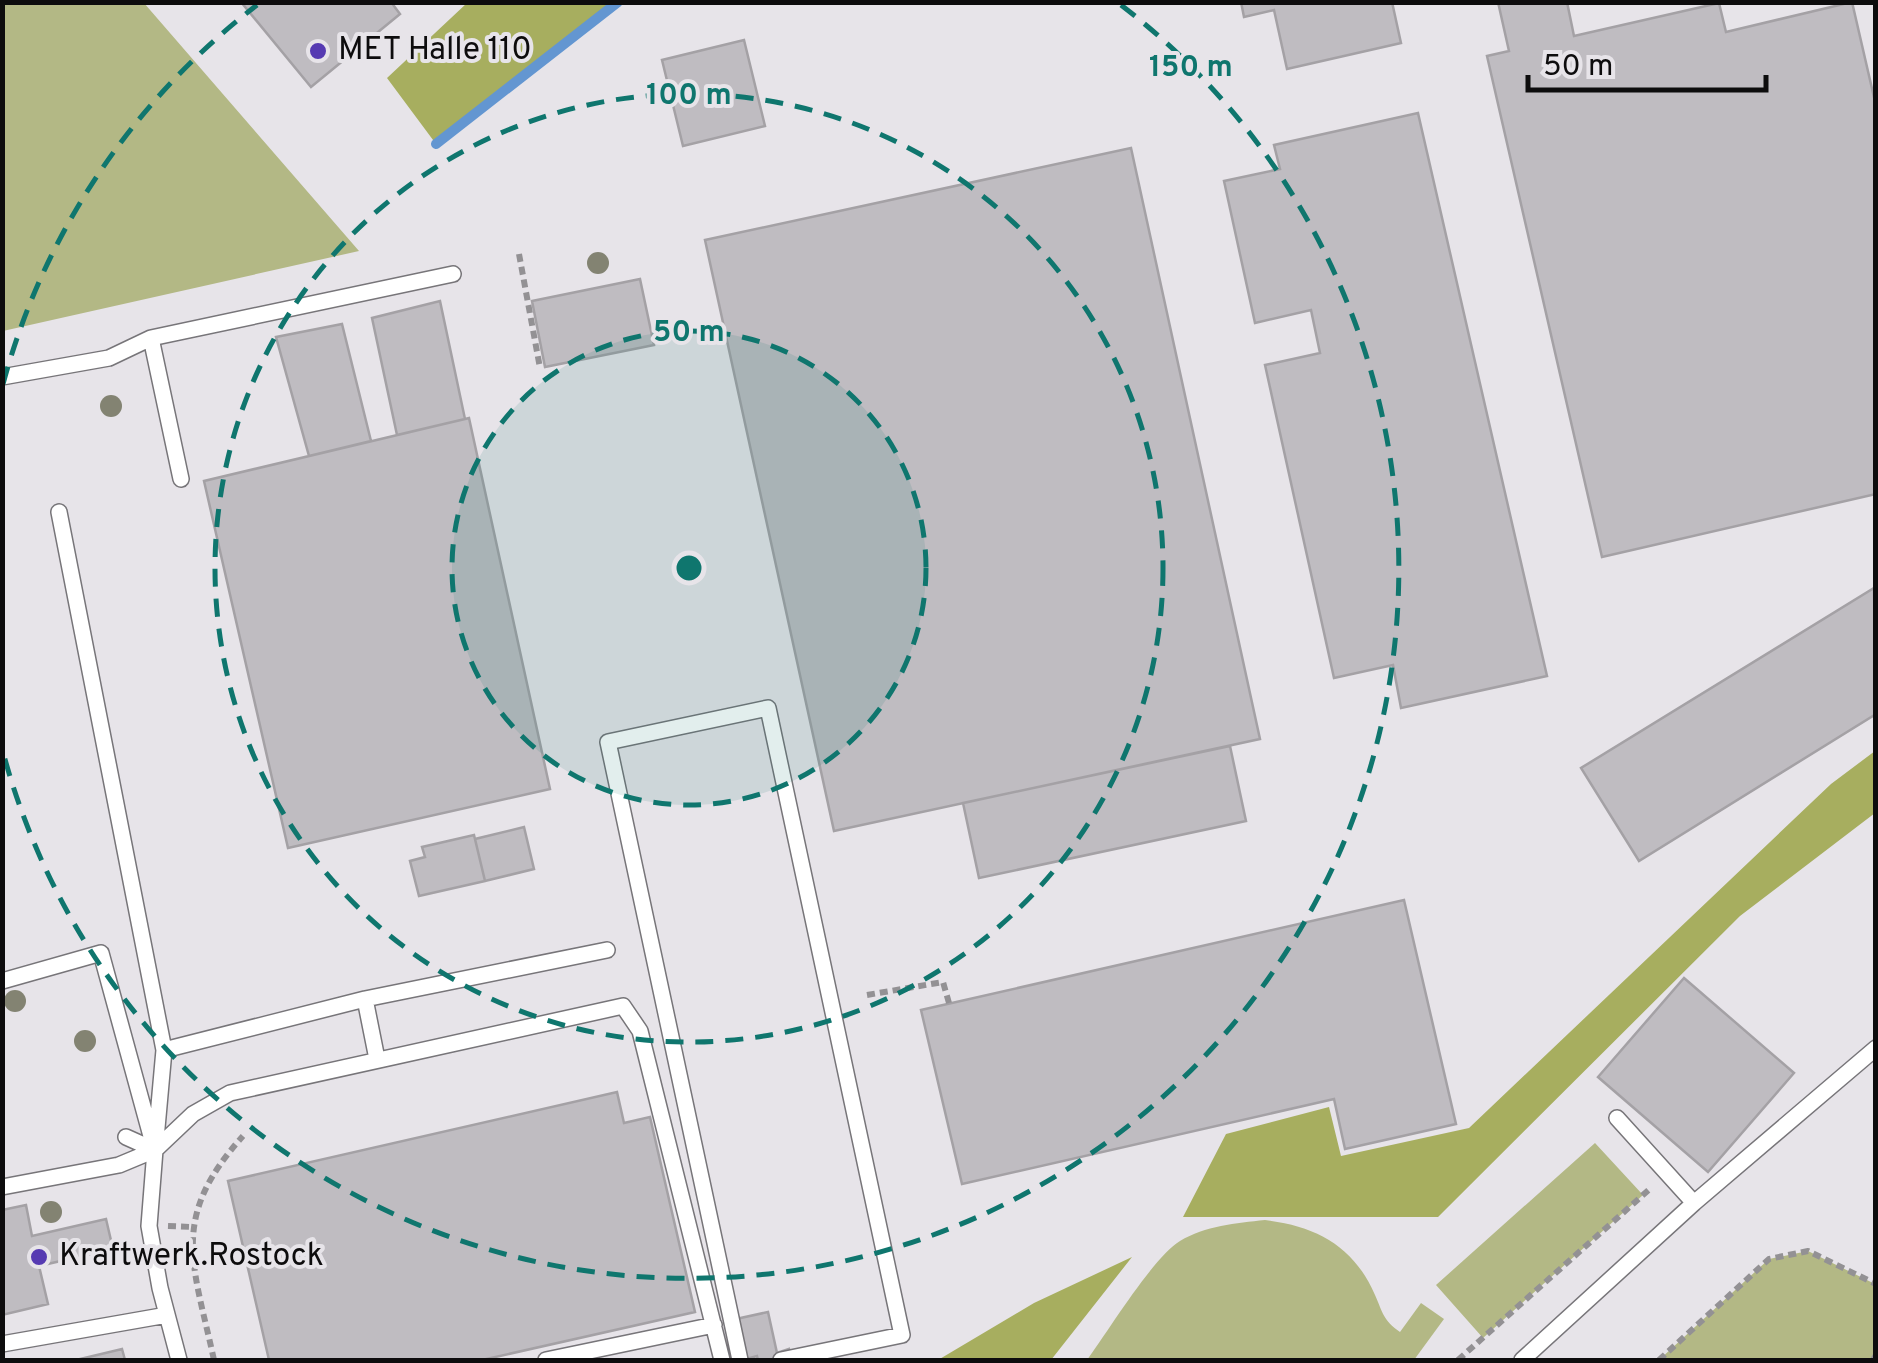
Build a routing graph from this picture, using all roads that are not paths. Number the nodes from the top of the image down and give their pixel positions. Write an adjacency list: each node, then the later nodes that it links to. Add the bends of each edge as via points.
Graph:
1 (452, 274): 2 (lane)
2 (151, 338): 3 (lane, via 110,358); 4 (lane)
3 (2, 377)
4 (181, 479)
5 (58, 512): 10 (lane)
6 (607, 950): 8 (lane)
7 (2, 981): 14 (lane, via 101,953)
8 (365, 999): 10 (lane); 11 (lane)
9 (1875, 1048): 16 (lane)
10 (164, 1050): 14 (lane)
11 (376, 1059): 14 (lane, via 230,1093 193,1114); 18 (lane, via 623,1006 640,1032)
12 (1617, 1118): 16 (lane)
13 (126, 1136): 14 (lane)
14 (155, 1150): 15 (lane, via 119,1165); 17 (lane, via 150,1226)
15 (2, 1187)
16 (1694, 1203): 25 (lane)
17 (167, 1315): 19 (lane); 20 (lane)
18 (714, 1325): 21 (lane); 22 (lane)
19 (2, 1344)
20 (179, 1360)
21 (546, 1360)
22 (722, 1360)
23 (740, 1360): 24 (lane, via 608,742 768,708 902,1335)
24 (781, 1360)
25 (1522, 1360)

